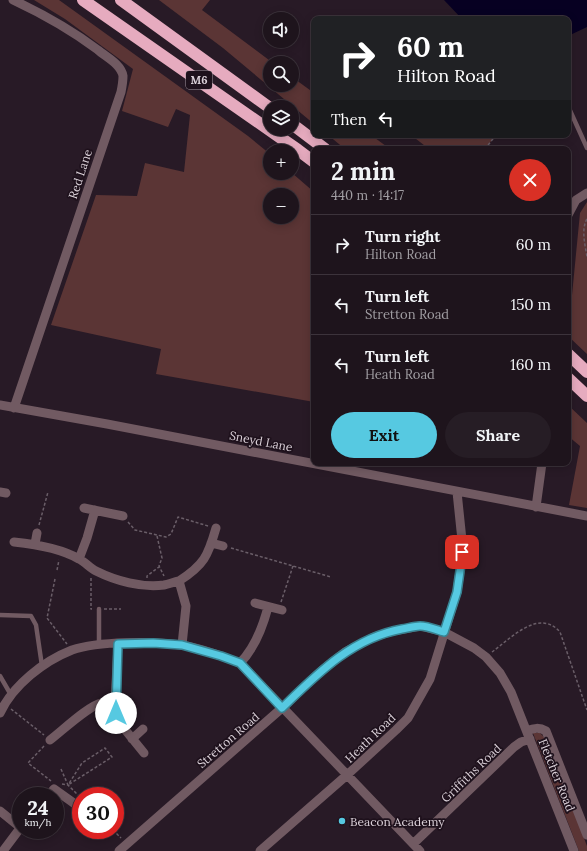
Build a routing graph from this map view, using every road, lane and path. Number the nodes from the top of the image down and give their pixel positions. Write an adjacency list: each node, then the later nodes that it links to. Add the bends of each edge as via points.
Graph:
1 (13, 0): 21 (street, Red Lane, via 56,21 83,38 113,60 123,76 121,92)
2 (83, 0): 11 (highway, M6)
3 (121, 0): 4 (highway, M6)
4 (263, 103)
5 (571, 113): 10 (lane)
6 (299, 129): 8 (highway)
7 (494, 138): 9 (path)
8 (321, 146)
9 (487, 146)
10 (587, 148)
11 (311, 160)
12 (587, 193): 13 (street, via 576,200)
13 (571, 209)
14 (587, 218): 15 (path, via 584,238)
15 (587, 257)
16 (571, 357): 17 (highway)
17 (587, 372)
18 (571, 381): 19 (highway)
19 (587, 396)
20 (0, 405): 21 (street, Sneyd Lane)
21 (14, 408): 22 (street, Sneyd Lane)
22 (311, 464)
23 (324, 466): 26 (street, Sneyd Lane)
24 (542, 466): 27 (street)
25 (48, 492): 33 (path)
26 (457, 492): 27 (street, Sneyd Lane); 56 (street, Heath Road, via 462,540 461,564 457,592)
27 (536, 507): 31 (street, Sneyd Lane)
28 (84, 508): 29 (street)
29 (95, 510): 30 (street); 40 (street)
30 (123, 516): 34 (path, via 135,530)
31 (587, 516)
32 (216, 528): 34 (path, via 178,517 171,534 166,538); 36 (street)
33 (37, 533): 37 (street)
34 (157, 536): 41 (path, via 162,558)
35 (14, 542): 37 (street)
36 (211, 543): 38 (street); 47 (street, via 209,552 198,567)
37 (35, 544): 39 (street)
38 (223, 546): 42 (path)
39 (61, 552): 40 (street); 44 (path)
40 (79, 558): 43 (street)
41 (159, 566): 48 (path); 49 (path, via 147,576)
42 (293, 566): 45 (path); 54 (path)
43 (91, 568): 49 (street, via 123,581); 52 (path, via 91,609)
44 (57, 570)
45 (331, 577)
46 (55, 579): 60 (path, via 47,618)
47 (179, 581): 48 (street); 59 (street, via 186,606)
48 (168, 584): 49 (street)
49 (146, 585)
50 (255, 603): 51 (street)
51 (268, 607): 54 (street); 62 (street, via 254,643)
52 (99, 609): 53 (path); 58 (lane)
53 (121, 609)
54 (280, 610)
55 (0, 615): 63 (lane, via 31,616 36,625)
56 (444, 632): 61 (street, Fletcher Road); 68 (street, Stretton Road, via 420,626 374,637 345,652); 77 (street, Heath Road, via 430,679 408,718)
57 (118, 644): 58 (street); 59 (street); 67 (street)
58 (99, 645): 60 (street)
59 (182, 645): 62 (street)
60 (72, 650): 63 (street)
61 (486, 657): 69 (path, via 532,625 549,623 555,626 560,632); 72 (street, Fletcher Road, via 506,681)
62 (240, 663): 68 (street)
63 (42, 666): 65 (street)
64 (0, 676): 65 (lane)
65 (11, 695): 66 (street)
66 (4, 704): 70 (street); 74 (path)
67 (115, 704): 73 (street, via 118,721); 74 (street, via 103,703 93,706)
68 (282, 708): 77 (street); 85 (street, Stretton Road)
69 (587, 710)
70 (0, 713)
71 (143, 729): 73 (street)
72 (528, 735): 82 (street, Fletcher Road, via 536,728 542,728 546,732); 86 (street, Griffiths Road); 89 (street, Fletcher Road)
73 (132, 739): 75 (street)
74 (50, 740): 78 (path, via 28,763 50,781)
75 (144, 753)
76 (62, 769): 78 (path)
77 (347, 775): 86 (street); 88 (street, Heath Road)
78 (68, 785): 78 (path, via 112,757 105,748 82,763); 79 (path)
79 (72, 791)
80 (0, 811): 81 (street)
81 (12, 820)
82 (587, 834)
83 (12, 839): 87 (street)
84 (119, 839): 85 (path)
85 (125, 848)
86 (417, 848)
87 (3, 851)
88 (260, 851)
89 (574, 851)

